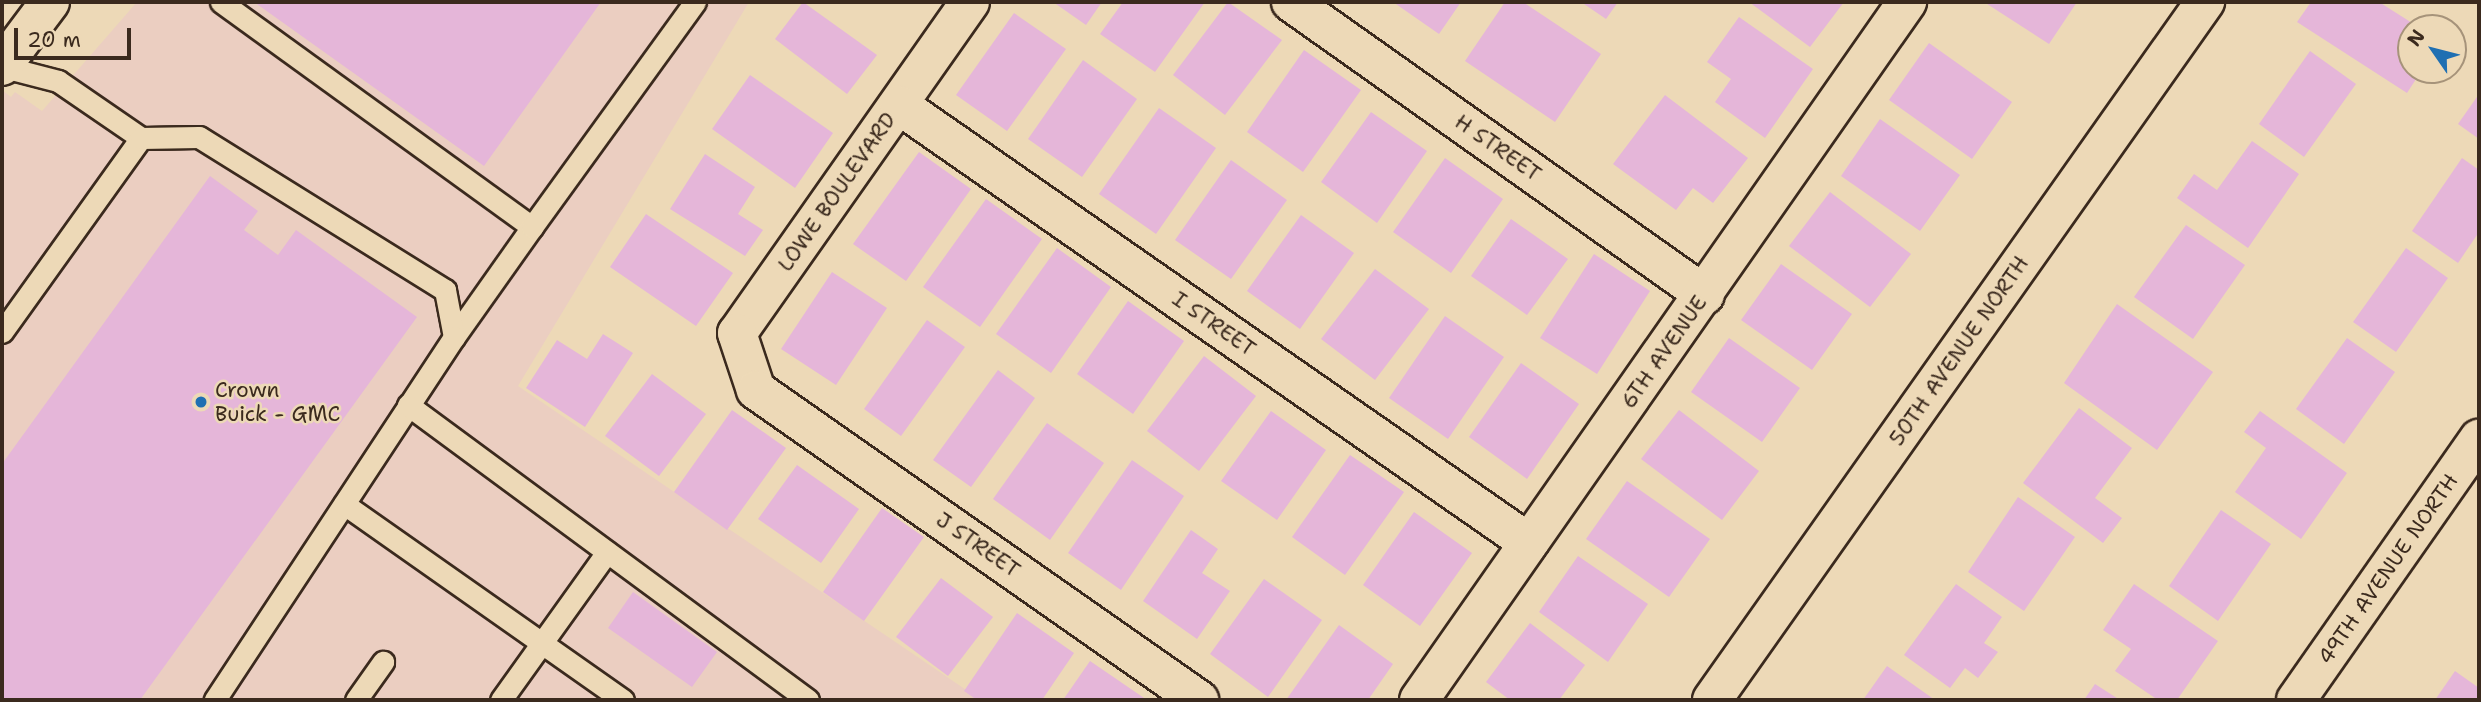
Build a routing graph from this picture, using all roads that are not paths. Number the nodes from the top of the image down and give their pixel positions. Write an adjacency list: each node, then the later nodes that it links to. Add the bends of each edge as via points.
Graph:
1 (51, 2): 8 (street)
2 (221, 2): 11 (lane)
3 (695, 2): 11 (lane)
4 (970, 2): 9 (street, LOWE BOULEVARD)
5 (1291, 2): 12 (street, H STREET)
6 (1908, 2): 12 (street, 6TH AVENUE)
7 (2205, 2): 30 (street, 50TH AVENUE NORTH)
8 (3, 67): 10 (lane, via 58,81)
9 (899, 106): 15 (street, LOWE BOULEVARD, via 737,333); 19 (street, I STREET)
10 (141, 138): 13 (lane); 14 (lane, via 199,137 444,290)
11 (532, 227): 14 (lane)
12 (1705, 295): 19 (street, 6TH AVENUE)
13 (2, 332)
14 (454, 337): 16 (lane)
15 (756, 390): 28 (street, J STREET)
16 (408, 405): 18 (lane); 20 (lane)
17 (2479, 439): 31 (street, 49TH AVENUE NORTH)
18 (344, 503): 21 (lane); 23 (lane)
19 (1529, 543): 29 (street, 6TH AVENUE)
20 (607, 552): 21 (lane); 27 (lane)
21 (540, 644): 25 (lane); 26 (lane)
22 (383, 662): 24 (lane)
23 (215, 700)
24 (356, 700)
25 (500, 700)
26 (623, 700)
27 (808, 700)
28 (1199, 700)
29 (1419, 700)
30 (1712, 700)
31 (2296, 700)

